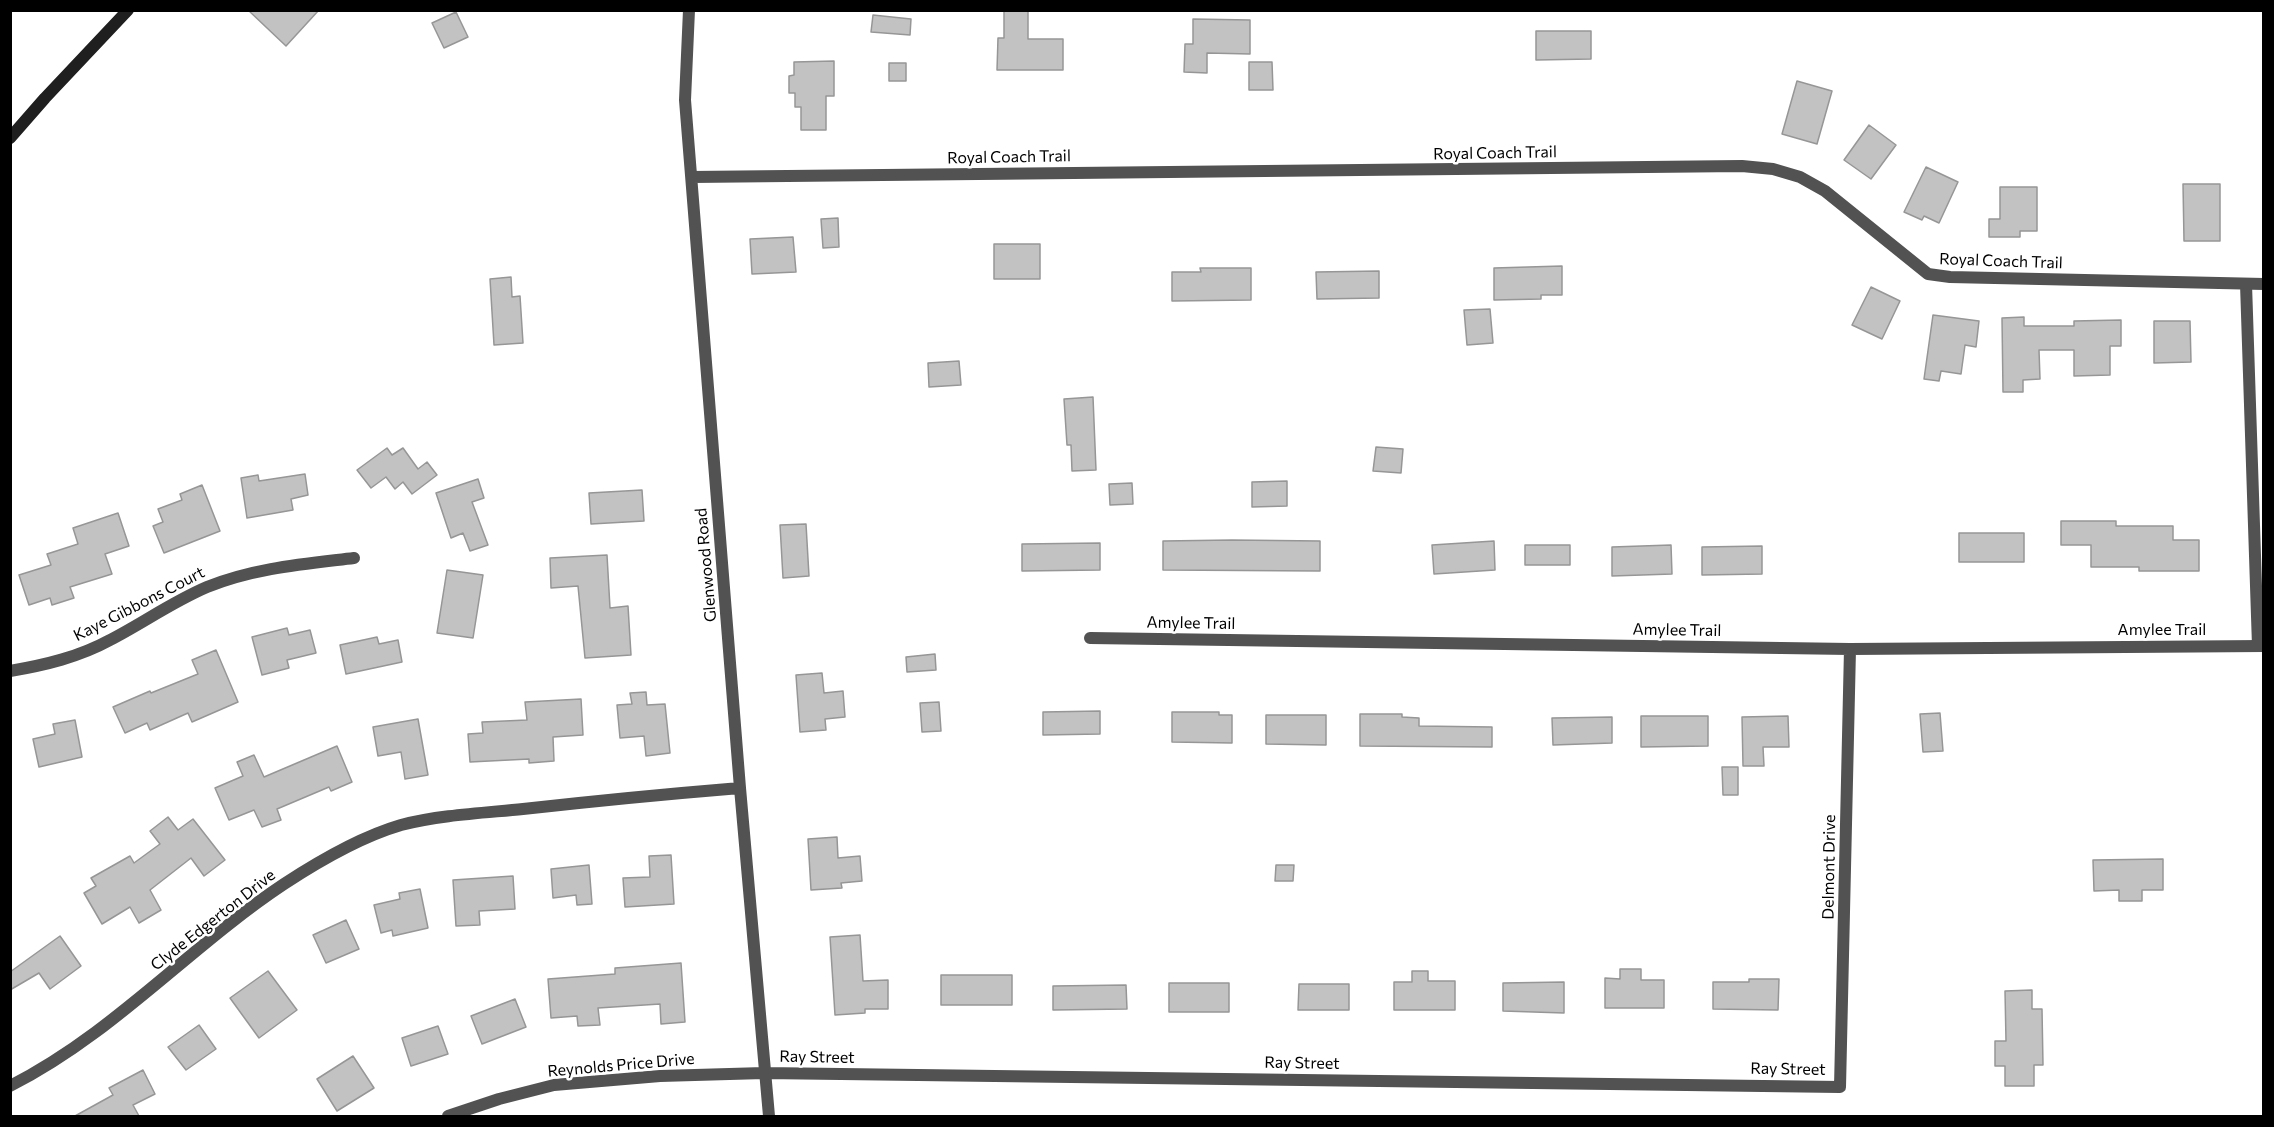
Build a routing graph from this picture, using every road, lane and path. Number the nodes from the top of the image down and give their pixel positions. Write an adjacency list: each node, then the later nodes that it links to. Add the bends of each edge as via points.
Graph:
1 (128, 10): 3 (main road)
2 (689, 10): 4 (street, Glenwood Road, via 685,100)
3 (10, 138)
4 (692, 177): 5 (street, Royal Coach Trail, via 1742,166 1800,177 1826,191 1928,274); 12 (street, Glenwood Road)
5 (2246, 284): 6 (street, Royal Coach Trail); 9 (street)
6 (2264, 284)
7 (354, 558): 11 (street, Kaye Gibbons Court, via 277,567 230,579 170,604 90,650)
8 (1090, 638): 10 (street, Amylee Trail)
9 (2261, 646): 10 (street, Amylee Trail)
10 (1850, 649): 15 (street, Delmont Drive)
11 (10, 671)
12 (740, 788): 13 (street, Glenwood Road); 14 (street, Clyde Edgerton Drive, via 462,815 402,825 368,837 283,885 226,926 90,1038 46,1068)
13 (764, 1073): 15 (street, Ray Street); 16 (street, Reynolds Price Drive, via 554,1085); 17 (street, Glenwood Road)
14 (10, 1086)
15 (1840, 1087)
16 (448, 1116)
17 (769, 1116)

